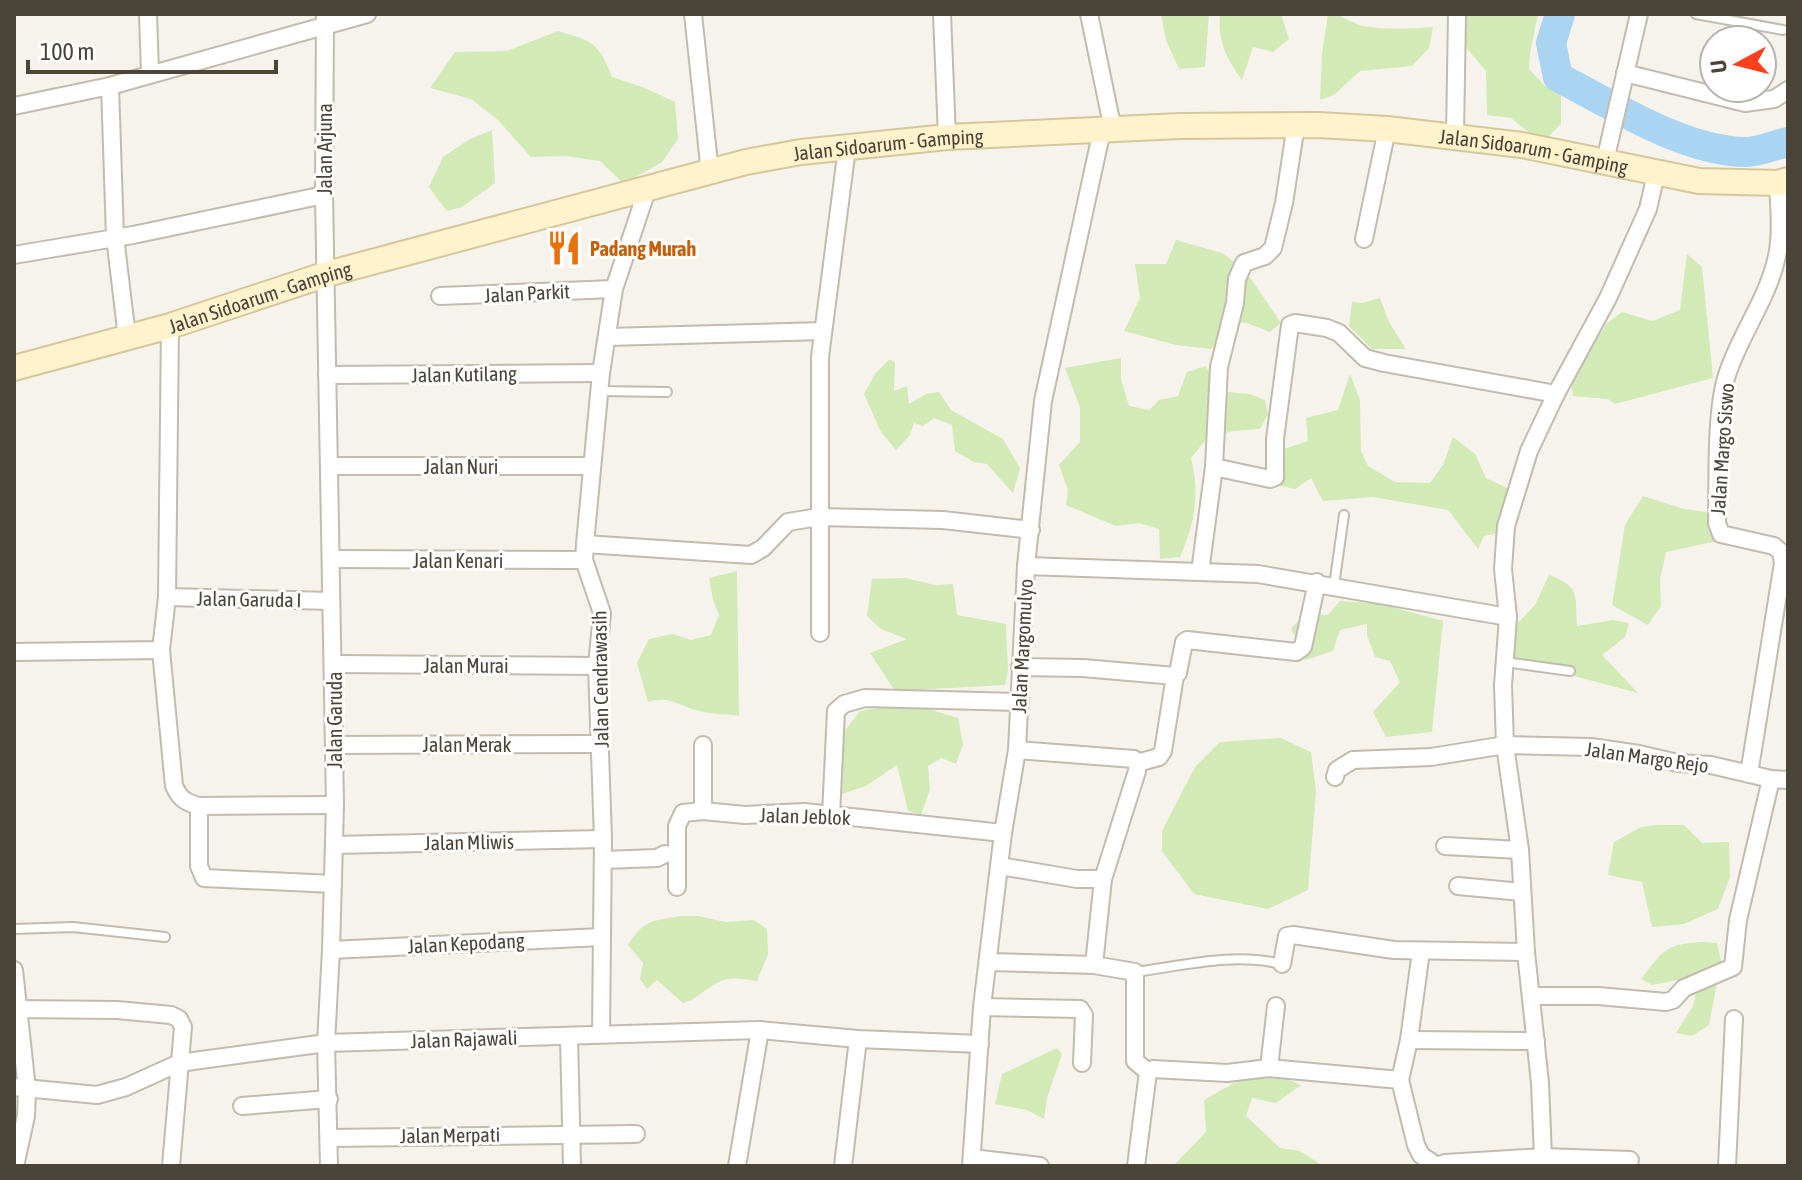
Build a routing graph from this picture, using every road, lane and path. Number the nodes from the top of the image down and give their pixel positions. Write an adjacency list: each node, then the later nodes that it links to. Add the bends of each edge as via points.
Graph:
1 (148, 14): 11 (street)
2 (367, 14): 9 (street)
3 (693, 14): 23 (street)
4 (942, 14): 20 (street)
5 (1089, 14): 18 (street)
6 (1457, 14): 19 (street)
7 (1639, 14): 12 (street)
8 (1696, 14): 10 (lane)
9 (325, 19): 11 (street); 27 (street, Jalan Arjuna)
10 (1783, 30)
11 (150, 73): 13 (street)
12 (1625, 73): 14 (street, via 1745,103 1774,99); 22 (street)
13 (110, 86): 15 (street); 28 (street)
14 (1788, 90)
15 (14, 106)
16 (1296, 125): 17 (main road, Jalan Sidoarum - Gamping); 18 (main road, Jalan Sidoarum - Gamping); 46 (street, via 1273,248 1244,263 1237,279 1219,367)
17 (1387, 129): 19 (main road, Jalan Sidoarum - Gamping); 29 (street)
18 (1108, 130): 20 (main road, Jalan Sidoarum - Gamping); 49 (street, Jalan Margomulyo, via 1046,386)
19 (1455, 135): 22 (main road, Jalan Sidoarum - Gamping)
20 (947, 137): 21 (main road, Jalan Sidoarum - Gamping)
21 (847, 148): 23 (main road, Jalan Sidoarum - Gamping, via 746,162); 35 (street)
22 (1605, 161): 24 (main road, Jalan Sidoarum - Gamping)
23 (710, 173): 26 (main road, Jalan Sidoarum - Gamping)
24 (1656, 174): 25 (main road, Jalan Sidoarum - Gamping, via 1699,181); 43 (street, via 1648,209 1614,285)
25 (1783, 181): 75 (street, Jalan Margo Siswo, via 1777,256 1726,375 1721,415 1721,534 1774,546 1783,563)
26 (647, 190): 31 (main road, Jalan Sidoarum - Gamping); 32 (street, Jalan Cendrawasih)
27 (324, 195): 28 (street); 31 (street, Jalan Arjuna)
28 (115, 237): 30 (street); 36 (street)
29 (1364, 239)
30 (14, 255)
31 (327, 274): 34 (main road, Jalan Sidoarum - Gamping); 40 (street, Jalan Garuda)
32 (614, 289): 33 (street, Jalan Parkit); 37 (street, Jalan Cendrawasih)
33 (440, 296)
34 (170, 326): 36 (main road, Jalan Sidoarum - Gamping); 56 (street)
35 (823, 331): 37 (street); 48 (street)
36 (127, 337): 38 (main road, Jalan Sidoarum - Gamping)
37 (607, 337): 39 (street, Jalan Cendrawasih)
38 (14, 368)
39 (601, 373): 40 (street, Jalan Kutilang); 41 (street, Jalan Cendrawasih)
40 (327, 375): 44 (street, Jalan Garuda)
41 (600, 391): 42 (lane); 45 (street, Jalan Cendrawasih)
42 (667, 392)
43 (1556, 394): 46 (street, via 1365,358 1339,333 1295,323 1290,325 1275,439 1275,477); 58 (street, via 1529,451 1506,526)
44 (329, 466): 45 (street, Jalan Nuri); 51 (street, Jalan Garuda)
45 (592, 466): 50 (street, Jalan Cendrawasih)
46 (1214, 467): 53 (street)
47 (1344, 515): 55 (lane)
48 (819, 517): 49 (street, Jalan Kenari, via 943,520); 50 (street, Jalan Kenari, via 788,522 751,555); 59 (street)
49 (1031, 530): 52 (street, Jalan Margomulyo)
50 (585, 552): 51 (street, Jalan Kenari); 64 (street, Jalan Cendrawasih, via 602,613)
51 (331, 559): 57 (street, Jalan Garuda)
52 (1026, 566): 53 (street); 65 (street, Jalan Margomulyo)
53 (1200, 572): 54 (street)
54 (1317, 582): 55 (street); 67 (street, via 1303,647 1296,652 1187,640)
55 (1334, 586): 58 (street)
56 (167, 597): 57 (street, Jalan Garuda I); 60 (street)
57 (331, 601): 63 (street, Jalan Garuda)
58 (1508, 617): 62 (street)
59 (820, 633)
60 (161, 650): 61 (street); 79 (street, via 174,786 184,802)
61 (14, 652)
62 (1505, 662): 66 (lane); 72 (street)
63 (334, 664): 64 (street, Jalan Murai); 70 (street, Jalan Garuda)
64 (597, 666): 69 (street, Jalan Cendrawasih)
65 (1020, 667): 67 (street); 68 (street, Jalan Margomulyo)
66 (1570, 671)
67 (1175, 676): 74 (street, via 1163,751)
68 (1020, 702): 73 (street, Jalan Margomulyo); 81 (street, via 865,698 844,704 836,711)
69 (600, 744): 70 (street, Jalan Merak); 83 (street, Jalan Cendrawasih)
70 (334, 745): 78 (street, Jalan Garuda)
71 (703, 745): 80 (street)
72 (1505, 745): 75 (street, Jalan Margo Rejo, via 1591,747); 76 (street, Jalan Margo Rejo, via 1431,757 1353,760); 86 (street)
73 (1017, 750): 74 (street); 82 (street, Jalan Margomulyo)
74 (1137, 763): 90 (street)
75 (1749, 774): 77 (street, Jalan Margo Rejo)
76 (1335, 777)
77 (1780, 780): 106 (street, via 1738,920 1733,967 1684,988 1666,1002)
78 (335, 805): 79 (street); 84 (street, Jalan Garuda)
79 (199, 806): 91 (street, via 199,866 204,878)
80 (703, 811): 81 (street, Jalan Jeblok); 93 (street, via 683,813 678,819)
81 (831, 815): 82 (street, Jalan Jeblok)
82 (1003, 833): 89 (street, Jalan Margomulyo)
83 (603, 839): 84 (street, Jalan Mliwis); 88 (street, Jalan Cendrawasih)
84 (334, 845): 91 (street, Jalan Garuda)
85 (1445, 846): 86 (street)
86 (1520, 850): 94 (street)
87 (665, 854): 88 (street)
88 (603, 860): 97 (street, Jalan Cendrawasih)
89 (1000, 866): 90 (street); 101 (street, Jalan Margomulyo)
90 (1103, 879): 103 (street)
91 (333, 884): 98 (street, Jalan Garuda)
92 (1458, 886): 94 (street)
93 (677, 887)
94 (1522, 892): 100 (street)
95 (14, 929): 96 (lane, via 73,927)
96 (165, 937)
97 (601, 937): 98 (street, Jalan Kepodang); 112 (street, Jalan Cendrawasih)
98 (331, 950): 117 (street, Jalan Garuda)
99 (1421, 951): 100 (street); 102 (street, via 1293,935 1284,940); 115 (street)
100 (1526, 952): 106 (street)
101 (988, 962): 103 (street); 108 (street, Jalan Margomulyo)
102 (1282, 964): 105 (lane, via 1231,960)
103 (1094, 965): 105 (street)
104 (14, 970): 109 (street)
105 (1135, 972): 122 (street, via 1135,1061)
106 (1531, 996): 116 (street)
107 (1276, 1006): 121 (street)
108 (982, 1007): 118 (street, Jalan Margomulyo); 120 (street, via 1080,1009)
109 (16, 1009): 119 (street, via 171,1015 183,1027); 124 (street)
110 (1734, 1019): 142 (street)
111 (760, 1030): 112 (street, Jalan Rajawali); 114 (street, Jalan Rajawali); 137 (street)
112 (601, 1034): 113 (street, Jalan Rajawali)
113 (569, 1036): 117 (street, Jalan Rajawali); 127 (street)
114 (858, 1039): 118 (street, Jalan Rajawali); 138 (street)
115 (1409, 1040): 116 (street); 123 (street)
116 (1536, 1041): 132 (street)
117 (326, 1043): 119 (street, Jalan Rajawali); 125 (street, Jalan Garuda)
118 (980, 1044): 131 (street, Jalan Margomulyo)
119 (179, 1063): 124 (street, Jalan Rajawali, via 111,1093); 134 (street)
120 (1082, 1063)
121 (1269, 1068): 122 (street); 123 (street)
122 (1148, 1072): 140 (street)
123 (1400, 1080): 141 (street, via 1416,1145)
124 (21, 1088): 133 (street, via 26,1116)
125 (329, 1099): 126 (street); 129 (street, Jalan Garuda)
126 (242, 1106)
127 (571, 1133): 128 (street, Jalan Merpati); 129 (street, Jalan Merpati); 136 (street)
128 (636, 1134)
129 (330, 1138): 135 (street, Jalan Garuda)
130 (1630, 1160): 132 (street)
131 (971, 1162): 139 (street)
132 (1543, 1162): 141 (street)
133 (15, 1166)
134 (171, 1166)
135 (329, 1166)
136 (572, 1166)
137 (737, 1166)
138 (843, 1166)
139 (1040, 1166)
140 (1136, 1166)
141 (1437, 1166)
142 (1727, 1166)

